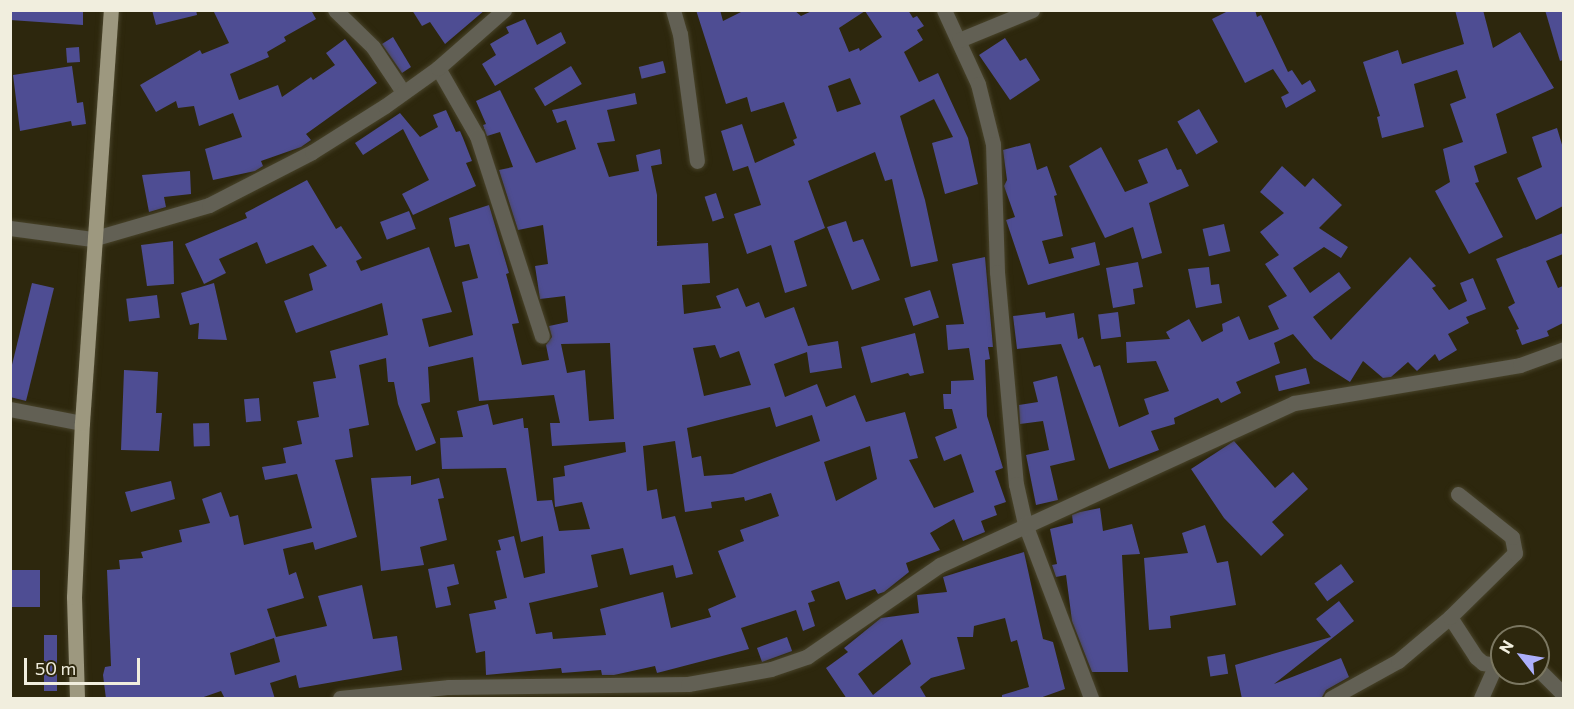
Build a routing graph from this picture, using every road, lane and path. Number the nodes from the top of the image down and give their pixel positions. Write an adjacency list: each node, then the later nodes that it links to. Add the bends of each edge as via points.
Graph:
1 (111, 10): 12 (main road)
2 (335, 10): 9 (street, via 373,47)
3 (504, 10): 8 (street)
4 (673, 10): 10 (street, via 680,34)
5 (944, 10): 7 (street)
6 (1032, 10): 7 (street)
7 (959, 40): 18 (street, via 978,84 993,144 997,272 1016,484)
8 (438, 69): 9 (street); 13 (street, via 477,136)
9 (403, 92): 12 (street, via 252,186 209,204)
10 (697, 161)
11 (10, 228): 12 (street)
12 (92, 239): 16 (main road)
13 (542, 336)
14 (1563, 349): 18 (street, via 1521,365 1294,403)
15 (10, 409): 16 (street)
16 (82, 423): 24 (main road, via 74,597)
17 (1458, 494): 19 (street, via 1516,544 1508,561)
18 (1025, 524): 25 (street, via 940,565 808,656 771,669 688,684 449,687); 26 (street)
19 (1450, 617): 20 (street, via 1476,657); 27 (street, via 1398,661)
20 (1490, 663)
21 (1550, 681): 23 (street)
22 (1490, 682): 28 (street)
23 (1563, 695)
24 (77, 699)
25 (340, 699)
26 (1091, 699)
27 (1331, 699)
28 (1481, 699)

